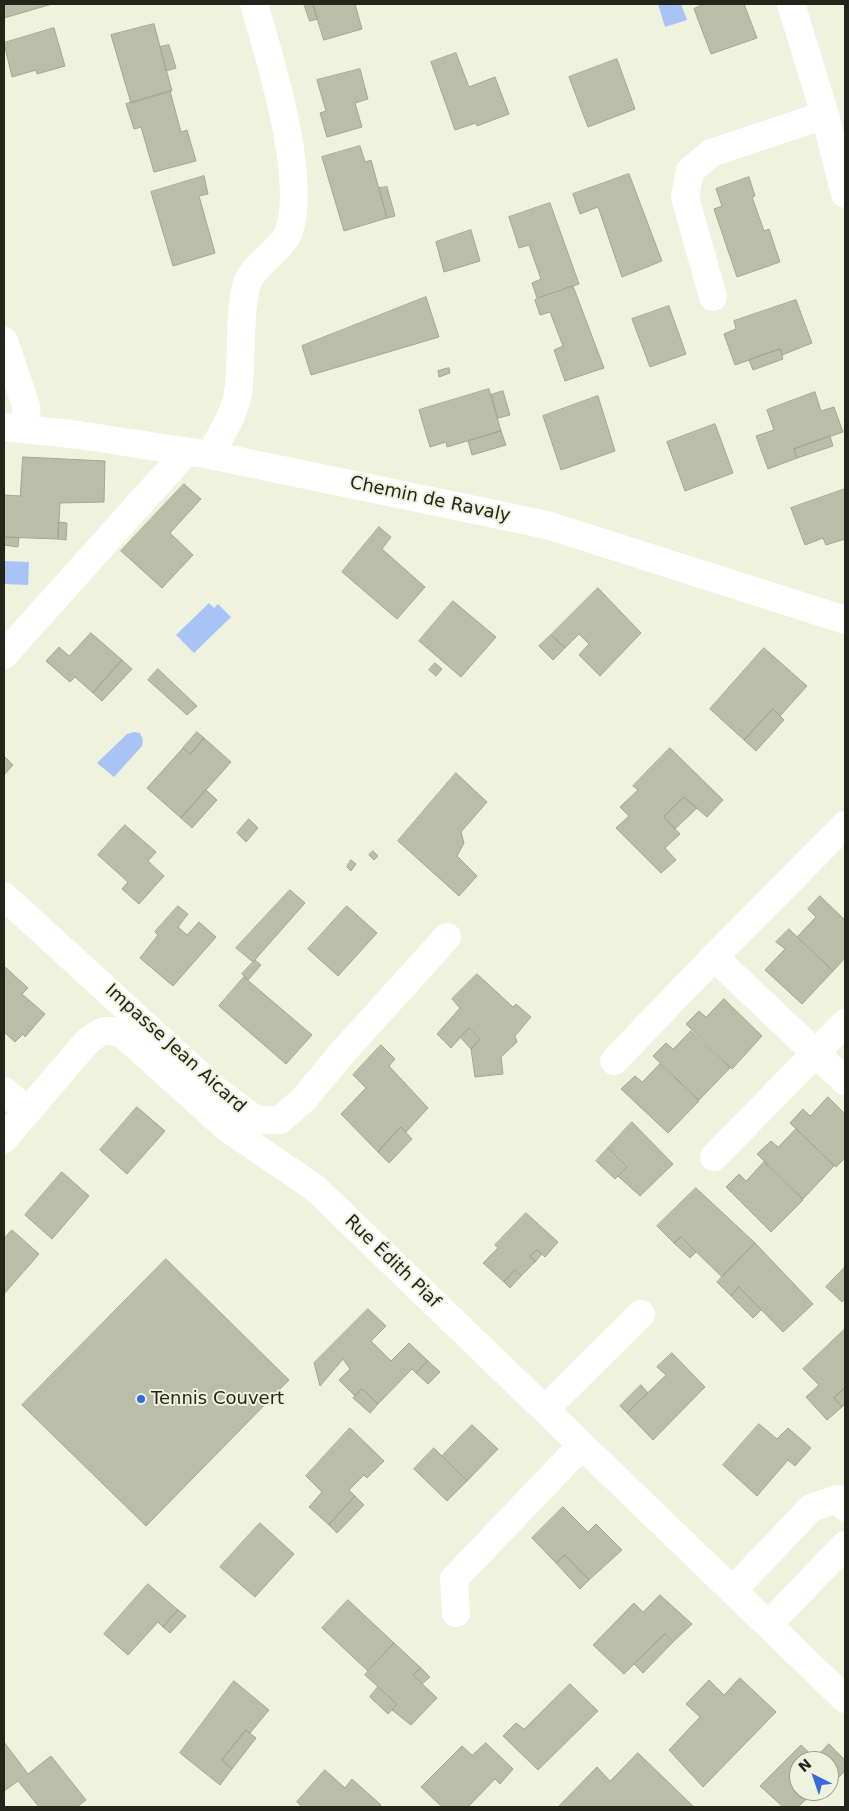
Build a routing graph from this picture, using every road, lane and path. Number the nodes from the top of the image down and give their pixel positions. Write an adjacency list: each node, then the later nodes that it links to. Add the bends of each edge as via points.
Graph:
1 (254, 4): 8 (street, via 288,138 293,184 292,221 287,237 246,285 238,394 224,430)
2 (791, 4): 3 (street)
3 (825, 115): 4 (street); 5 (street, via 711,153 690,171 685,197)
4 (845, 194)
5 (713, 297)
6 (4, 341): 7 (street, via 26,406)
7 (15, 428): 8 (street, Chemin de Ravaly)
8 (198, 453): 9 (street, Chemin de Ravaly, via 548,525); 10 (street)
9 (845, 620)
10 (4, 655)
11 (845, 825): 14 (street)
12 (4, 896): 13 (street, Impasse Jean Aicard, via 216,1090 256,1120 280,1120 304,1099)
13 (447, 938)
14 (714, 957): 16 (street); 17 (street)
15 (845, 1023): 16 (street)
16 (816, 1053): 18 (street); 22 (street)
17 (614, 1061)
18 (845, 1080)
19 (4, 1091): 20 (street)
20 (28, 1111): 21 (street, Rue Édith Piaf); 24 (street, Rue Édith Piaf, via 99,1031 112,1030 124,1035 227,1128 315,1188)
21 (4, 1139)
22 (714, 1157)
23 (641, 1314): 24 (street)
24 (546, 1408): 25 (street, Rue Édith Piaf)
25 (582, 1445): 28 (street, Rue Édith Piaf); 29 (street, via 454,1579)
26 (845, 1507): 28 (street, via 837,1500 811,1508)
27 (845, 1545): 30 (street)
28 (733, 1590): 30 (street, Rue Édith Piaf)
29 (456, 1613)
30 (769, 1624): 31 (street, Rue Édith Piaf)
31 (845, 1699)

